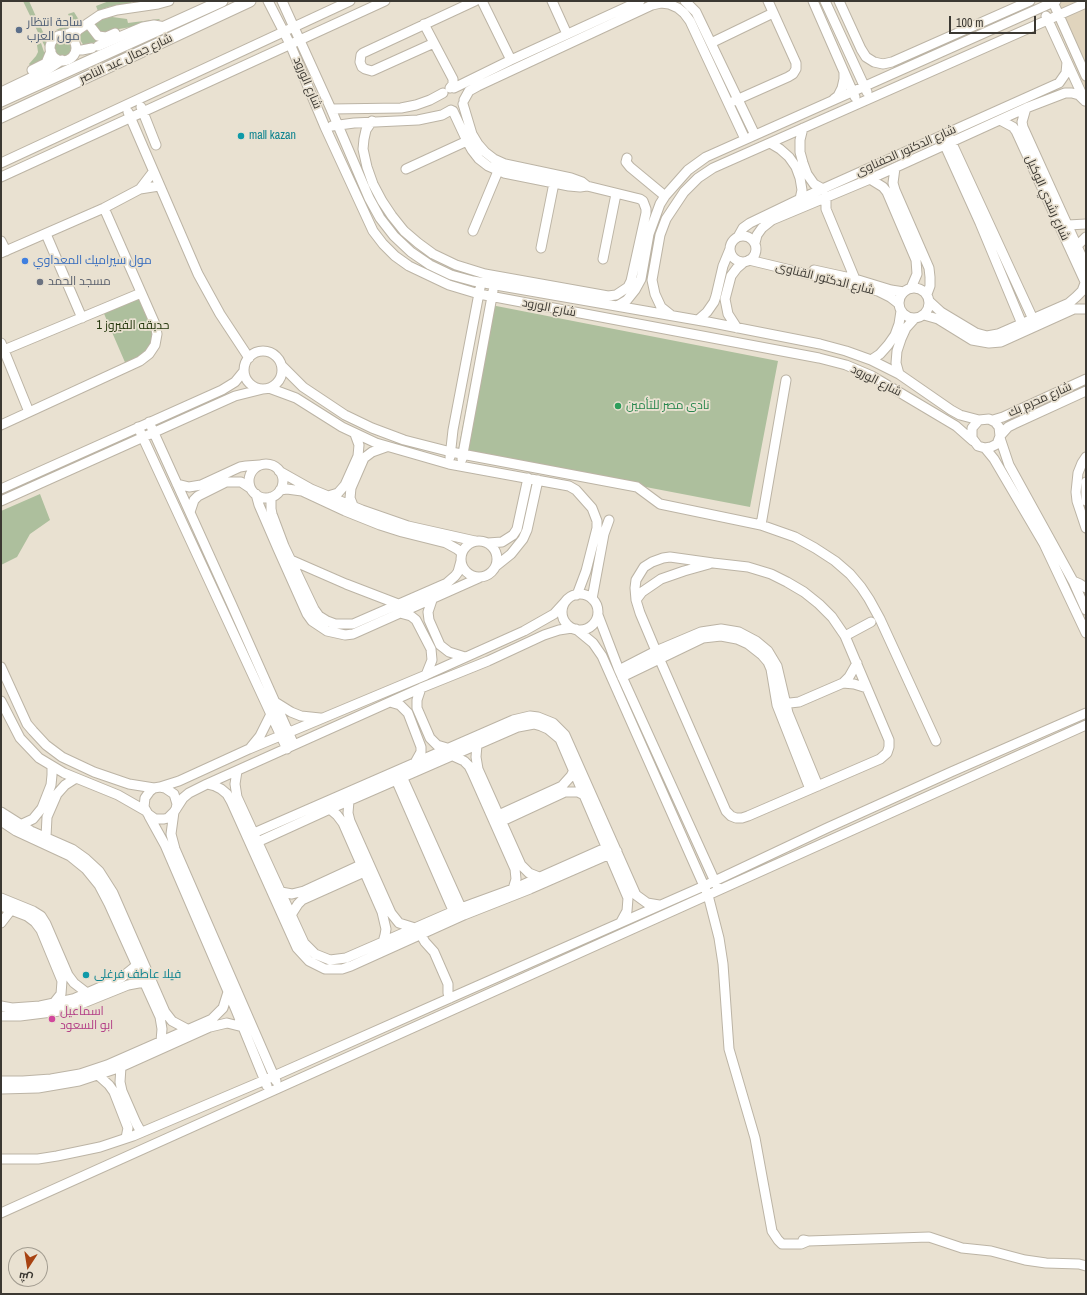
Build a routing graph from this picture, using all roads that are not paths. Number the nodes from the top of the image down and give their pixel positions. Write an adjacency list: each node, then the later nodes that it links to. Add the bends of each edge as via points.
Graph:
1 (156, 1): 33 (street, via 104,11)
2 (169, 1): 26 (street, via 112,11)
3 (222, 1): 28 (main road, شارع جمال عبد الناصر)
4 (250, 1): 69 (main road, شارع جمال عبد الناصر)
5 (268, 1): 31 (street, شارع الورود)
6 (282, 1): 29 (street, شارع الورود)
7 (350, 1): 29 (street)
8 (385, 1): 34 (street)
9 (475, 1): 27 (street)
10 (482, 1): 41 (street)
11 (552, 1): 32 (street)
12 (640, 1): 21 (street)
13 (685, 1): 36 (street, via 696,12)
14 (768, 1): 23 (street)
15 (813, 1): 45 (street)
16 (826, 1): 43 (street)
17 (839, 1): 18 (street, via 866,57 883,64)
18 (1030, 1)
19 (1054, 2): 22 (street); 24 (street)
20 (1086, 3): 24 (street)
21 (621, 5): 32 (street)
22 (1042, 7): 25 (street); 48 (street)
23 (773, 13): 36 (street); 57 (street, via 796,63 796,69 788,77)
24 (1059, 15): 25 (street); 47 (street)
25 (1048, 20): 42 (street); 56 (street)
26 (88, 23): 30 (street, via 95,35 100,37 121,30); 38 (street, via 77,32)
27 (424, 24): 35 (street); 35 (street, via 364,53 360,58 361,65 365,70 372,70)
28 (165, 27): 30 (street, via 146,26); 55 (main road, شارع جمال عبد الناصر)
29 (294, 27): 31 (street); 34 (street, شارع الورود)
30 (131, 32): 38 (street, via 95,47 82,50)
31 (284, 32): 37 (street, شارع الورود); 58 (street)
32 (567, 34): 41 (street)
33 (62, 35): 38 (street, via 67,36); 39 (street, via 53,40)
34 (300, 40): 37 (street); 66 (street, شارع الورود)
35 (434, 43): 52 (street, via 453,79)
36 (711, 43): 44 (street)
37 (290, 44): 68 (street); 75 (street, شارع الورود)
38 (75, 45): 40 (street, via 75,53 69,59)
39 (51, 51): 40 (street, via 55,57); 49 (street, via 43,66)
40 (62, 60): 55 (street)
41 (511, 60): 52 (street)
42 (1067, 62): 50 (street, شارع الدكتور الحفناوى, via 1066,74 1059,83); 61 (street)
43 (854, 64): 48 (street, via 867,76); 51 (street)
44 (724, 69): 46 (street); 57 (street)
45 (843, 70): 53 (street); 59 (street, via 842,88 838,96)
46 (714, 74): 60 (street, via 684,13 674,6 660,3 478,86 469,91); 62 (street)
47 (1086, 76)
48 (884, 77): 51 (street)
49 (1, 85)
50 (1053, 85): 54 (street); 78 (street, شارع الدكتور الحفناوى)
51 (864, 86): 53 (street); 56 (street)
52 (449, 90): 60 (street, via 461,92); 66 (street, via 430,100 401,108); 67 (street, via 442,97 442,105)
53 (853, 91): 59 (street); 63 (street)
54 (1058, 94): 61 (street, شارع الدكتور الحفناوى, via 1072,93); 65 (street, شارع الدكتور الحفناوى)
55 (2, 98): 69 (main road, via 4,109)
56 (870, 98): 63 (street)
57 (738, 99): 62 (street); 77 (street)
58 (138, 100): 64 (street); 68 (street)
59 (830, 101): 77 (street)
60 (463, 102): 67 (street, via 457,110); 90 (street, via 472,134 478,144 494,159)
61 (1085, 102)
62 (728, 104): 79 (street)
63 (858, 104): 76 (street)
64 (125, 106): 71 (street); 84 (street)
65 (1026, 108): 72 (street, شارع الدكتور الحفناوى); 103 (street, شارع رشدي الوكيل, via 1023,128)
66 (331, 109): 74 (street, شارع الورود)
67 (452, 110): 73 (street, via 418,120); 80 (street)
68 (143, 111): 71 (street); 82 (street)
69 (11, 112): 70 (main road, شارع جمال عبد الناصر)
70 (1, 117)
71 (130, 117): 89 (street); 91 (street)
72 (1000, 120): 78 (street, شارع الدكتور الحفناوى); 119 (street, شارع رشدي الوكيل, via 1016,131)
73 (372, 122): 74 (street); 98 (street, via 366,130 363,149 371,178 382,201 404,231 418,243 433,254 460,267 608,296 616,294 631,281 646,209 640,199)
74 (338, 124): 75 (street); 118 (street, شارع الورود, via 369,198 394,236 430,265 450,275)
75 (325, 127): 123 (street, شارع الورود, via 365,216 383,244 409,266 449,285)
76 (803, 128): 81 (street); 97 (street, via 800,152 803,163 814,184)
77 (755, 135): 79 (street)
78 (946, 138): 85 (street, شارع الدكتور الحفناوى); 86 (street, شارع الدكتور الحفناوى); 133 (street); 136 (street)
79 (745, 139): 99 (street, via 706,157 688,170)
80 (466, 141): 87 (street); 88 (street, via 479,159)
81 (770, 143): 100 (street, via 785,153 796,167 802,190); 129 (street, via 713,168 698,178 684,192 666,219 660,235 652,280 654,294 661,307)
82 (156, 145)
83 (628, 158): 99 (street, via 626,162 630,167)
84 (1, 163)
85 (873, 166): 92 (street); 97 (street, شارع الدكتور الحفناوى)
86 (895, 168): 92 (street, شارع الدكتور الحفناوى); 125 (street, via 895,190 929,268)
87 (406, 169)
88 (498, 171): 90 (street); 104 (street)
89 (153, 172): 94 (street); 96 (street)
90 (525, 173): 93 (street); 95 (street, via 571,178)
91 (1, 177)
92 (874, 177): 97 (street, شارع الدكتور الحفناوى); 121 (street, via 887,192 916,260 917,274)
93 (554, 183): 95 (street); 111 (street)
94 (159, 186): 96 (street); 140 (street, via 208,294)
95 (587, 186): 98 (street)
96 (140, 189): 101 (street)
97 (825, 192): 100 (street, شارع الدكتور الحفناوى); 109 (street, شارع الدكتور الحفناوى, via 769,222 759,231); 117 (street, via 826,209)
98 (616, 194): 114 (street)
99 (665, 196): 126 (street, via 649,234 641,279 627,300)
100 (800, 199): 106 (street, شارع الدكتور الحفناوى, via 750,223 743,228)
101 (104, 208): 105 (street); 122 (street)
102 (1086, 224): 103 (street)
103 (1068, 225): 110 (street, شارع رشدي الوكيل)
104 (473, 231)
105 (46, 234): 113 (street); 131 (street)
106 (738, 237): 109 (street, via 747,237); 112 (street)
107 (1086, 237): 110 (street)
108 (1, 240): 113 (street)
109 (754, 243): 115 (street, via 756,250)
110 (1077, 246): 116 (street, شارع رشدي الوكيل)
111 (541, 248)
112 (730, 249): 115 (street, via 735,259); 134 (street, via 722,266 714,302 708,312)
113 (3, 252)
114 (603, 259)
115 (749, 259): 117 (street, شارع الدكتور القناوى); 127 (street, شارع الدكتور القناوى, via 878,292 890,297); 135 (street, via 731,276 725,298 728,314)
116 (1086, 266)
117 (855, 279): 121 (street, شارع الدكتور القناوى, via 891,290)
118 (481, 283): 120 (street, شارع الورود); 123 (street)
119 (1086, 284): 133 (street, via 1069,303)
120 (494, 285): 124 (street); 126 (street, شارع الورود)
121 (907, 290): 125 (street, via 920,289); 127 (street, via 900,299)
122 (142, 293): 131 (street); 149 (street, via 157,334 155,345 149,354 140,361)
123 (479, 294): 124 (street, شارع الورود); 162 (street)
124 (492, 297): 139 (street, شارع الورود); 163 (street)
125 (928, 298): 130 (street, via 928,311); 136 (street, via 941,312 976,334 987,336)
126 (617, 306): 129 (street, شارع الورود)
127 (900, 307): 132 (street, via 905,315); 141 (street, via 899,324 895,335 880,354)
128 (1086, 309): 136 (street, via 1074,309)
129 (672, 315): 134 (street, شارع الورود)
130 (924, 315): 132 (street); 136 (street, via 938,319 972,340 980,342 1001,342)
131 (82, 318): 138 (street)
132 (915, 318): 144 (street, via 900,339 896,363)
133 (1034, 319): 136 (street)
134 (698, 320): 135 (street, شارع الورود)
135 (736, 328): 137 (street, شارع الورود)
136 (1018, 329)
137 (795, 340): 139 (street); 141 (street, شارع الورود, via 833,347)
138 (2, 347): 149 (street)
139 (792, 353): 159 (street, شارع الورود, via 846,365 872,376 956,426)
140 (249, 358): 142 (street, via 257,352 267,352 276,357); 143 (street)
141 (871, 360): 144 (street, شارع الورود)
142 (282, 366): 147 (street, via 282,373 276,385); 162 (street, via 303,387 332,408 357,421 404,440)
143 (244, 371): 147 (street, via 246,380 253,387); 152 (street, via 229,386)
144 (899, 374): 150 (street, شارع الورود, via 951,410)
145 (1086, 379): 151 (street, شارع محرم بك)
146 (786, 380): 186 (street)
147 (266, 389): 155 (street, via 235,396); 156 (street, via 296,398)
148 (1086, 391): 157 (street, شارع محرم بك, via 1008,427)
149 (29, 412): 153 (street)
150 (979, 420): 151 (street); 159 (street, via 972,428)
151 (993, 420): 157 (street, via 999,427)
152 (149, 422): 154 (street); 155 (street)
153 (1, 425)
154 (138, 427): 158 (street); 175 (street)
155 (153, 433): 158 (street); 174 (street)
156 (355, 434): 160 (street); 179 (street, via 359,445 358,456 345,485 338,493)
157 (1000, 437): 161 (street, via 994,446); 198 (street, via 1009,465)
158 (143, 438): 181 (street); 227 (street)
159 (973, 441): 161 (street)
160 (387, 447): 165 (street); 183 (street, via 364,458 351,488 350,498)
161 (985, 448): 211 (street, via 1044,544)
162 (451, 452): 163 (street); 165 (street)
163 (463, 454): 167 (street); 186 (street, via 632,486 665,505)
164 (1085, 462): 169 (street)
165 (449, 464): 167 (street)
166 (260, 465): 168 (street, via 273,466); 174 (street, via 240,467 201,485 189,487); 178 (street, via 250,474)
167 (461, 466): 170 (street)
168 (279, 471): 177 (street, via 282,482); 179 (street)
169 (1082, 474): 187 (street, via 1076,485 1077,501)
170 (528, 478): 171 (street); 189 (street, via 519,521 513,535 502,542)
171 (538, 480): 194 (street, via 523,539 511,554); 201 (street, via 569,486 576,490 587,501 595,515 597,528)
172 (1086, 482): 182 (street)
173 (1, 483): 175 (street)
174 (177, 484): 184 (street)
175 (11, 485): 176 (street)
176 (1, 490)
177 (280, 490): 180 (street); 190 (street, via 302,491 361,518 452,546)
178 (253, 491): 180 (street, via 263,498); 184 (street, via 241,482 226,482 198,496); 206 (street, via 303,606 316,624 336,634 354,634)
179 (328, 496): 183 (street)
180 (271, 497): 192 (street, via 272,514)
181 (1, 501)
182 (1086, 501)
183 (354, 508): 188 (street, via 408,526)
184 (190, 512): 223 (street)
185 (609, 520): 202 (street)
186 (761, 525): 233 (street, via 795,537 815,548 835,561 861,587 880,619)
187 (1086, 528)
188 (475, 541): 189 (street); 190 (street, via 467,546)
189 (488, 543): 194 (street, via 496,553)
190 (462, 557): 197 (street, via 462,566 468,573); 206 (street, via 458,572 451,580)
191 (683, 559): 193 (street); 195 (street); 196 (street, via 663,558 644,567)
192 (291, 560): 206 (street); 206 (street, via 314,609 327,621 335,624 353,624)
193 (712, 563): 195 (street); 212 (street, via 748,566 787,582 819,604)
194 (496, 566): 197 (street, via 492,572)
195 (684, 571): 199 (street)
196 (638, 575): 199 (street); 204 (street, via 635,584)
197 (481, 577): 203 (street)
198 (1073, 581): 200 (street); 207 (street)
199 (651, 585): 204 (street)
200 (1086, 588)
201 (577, 595): 202 (street, via 585,595); 205 (street)
202 (592, 599): 208 (street, via 597,606)
203 (432, 600): 206 (street); 214 (street, via 428,608 428,620 440,645 449,652)
204 (636, 600): 213 (street)
205 (565, 602): 210 (street, via 563,617); 214 (street, via 554,614 540,623)
206 (399, 609): 218 (street, via 416,620 431,650 431,665)
207 (1086, 610)
208 (598, 615): 210 (street, via 592,626 584,630); 217 (street)
209 (872, 622): 212 (street)
210 (574, 629): 220 (street, via 558,630 544,635); 266 (street, via 593,643 602,656)
211 (1086, 633)
212 (845, 636): 215 (street)
213 (658, 655): 217 (street); 226 (street, via 703,638 737,638 757,650 768,662); 249 (street, via 726,811 731,816 742,818)
214 (465, 657): 218 (street)
215 (857, 663): 219 (street); 221 (street)
216 (1, 667): 248 (street, via 27,724 46,745 62,757 94,772 122,782)
217 (620, 674): 265 (street)
218 (426, 675): 230 (street)
219 (843, 683): 221 (street); 225 (street)
220 (421, 688): 224 (street); 237 (street, via 417,708 430,738 437,745)
221 (867, 688): 249 (street, via 889,740 887,753 880,759)
222 (1, 701): 240 (street, via 15,730 26,745)
223 (274, 701): 230 (street, via 291,712 311,718); 232 (street)
224 (390, 702): 235 (street); 239 (street, via 408,713 421,747)
225 (799, 702): 226 (street); 229 (street)
226 (781, 704): 229 (street)
227 (271, 714): 232 (street); 236 (street, via 260,736)
228 (1086, 714): 243 (street)
229 (785, 715): 249 (street)
230 (322, 718): 232 (street)
231 (1086, 725): 246 (street)
232 (284, 734): 235 (street); 236 (street)
233 (936, 741)
234 (477, 745): 238 (street); 241 (street, via 518,727 534,724 548,729 560,739); 256 (street, via 478,770)
235 (290, 747): 242 (street)
236 (249, 748): 248 (street, via 179,781)
237 (447, 748): 239 (street); 262 (street, via 521,717 538,717 554,723 565,735)
238 (453, 756): 244 (street); 256 (street, via 469,766)
239 (416, 761): 244 (street)
240 (52, 767): 245 (street); 258 (street, via 51,785 42,808 33,819)
241 (574, 770): 250 (street); 256 (street, via 562,786)
242 (237, 771): 247 (street); 259 (street, via 235,791)
243 (951, 772): 246 (street); 265 (street)
244 (397, 775): 251 (street); 259 (street); 275 (street)
245 (76, 778): 255 (street, via 118,795); 260 (street, via 57,794 47,817)
246 (956, 783): 268 (street)
247 (207, 784): 253 (street, via 183,798); 259 (street, via 227,794)
248 (157, 788): 253 (street, via 165,788 174,794 177,804); 255 (street, via 150,791 145,798 144,807)
249 (814, 788)
250 (584, 795): 256 (street, via 565,792); 262 (street)
251 (349, 801): 252 (street); 263 (street, via 350,821)
252 (330, 809): 261 (street); 263 (street, via 343,823)
253 (175, 811): 255 (street, via 164,819 155,819); 295 (street, via 171,834 175,849)
254 (1, 812): 258 (street)
255 (147, 813): 284 (street, via 165,845)
256 (497, 820): 264 (street, via 521,865 529,873); 267 (street, via 515,869)
257 (1, 821): 282 (street, via 16,831 61,851 86,869 105,894)
258 (20, 825): 260 (street)
259 (250, 834): 261 (street)
260 (46, 837): 291 (street, via 80,854 104,878 165,1012 177,1024)
261 (254, 843): 269 (street); 281 (street, via 297,948)
262 (612, 849): 264 (street); 272 (street, via 636,895 648,903); 275 (street, via 530,889); 278 (street, via 628,898 627,911)
263 (366, 867): 269 (street, via 304,891 292,894); 276 (street, via 302,900); 279 (street, via 399,923); 280 (street, via 384,917 386,935)
264 (539, 877): 267 (street)
265 (715, 880): 266 (street); 268 (street)
266 (704, 886): 270 (street); 272 (street)
267 (513, 889): 275 (street)
268 (719, 891): 270 (street)
269 (281, 892): 276 (street)
270 (708, 896): 298 (street); 305 (street, via 723,964 729,1049 755,1138 771,1227 778,1235 808,1241 929,1238 962,1248 991,1251 1026,1260)
271 (1, 898): 285 (street, via 41,916 68,975)
272 (661, 905): 278 (street)
273 (1, 906): 274 (street)
274 (10, 910): 277 (street); 287 (street, via 31,919 43,935 62,981 61,994)
275 (459, 913): 279 (street)
276 (291, 915): 281 (street)
277 (1, 923)
278 (620, 923): 286 (street)
279 (418, 932): 280 (street); 286 (street, via 434,952 448,984)
280 (381, 946): 281 (street, via 338,960)
281 (309, 955)
282 (137, 965): 283 (street); 285 (street, via 121,978)
283 (144, 982): 289 (street, via 128,985 60,1011); 292 (street, via 160,1017)
284 (228, 992): 290 (street); 291 (street, via 223,1008 216,1016)
285 (87, 994): 287 (street)
286 (450, 998): 295 (street)
287 (53, 1004): 288 (street, via 12,1008)
288 (1, 1006)
289 (1, 1016)
290 (243, 1027): 293 (street, via 227,1023 210,1027); 296 (street)
291 (188, 1030): 292 (street)
292 (161, 1041): 297 (street, via 80,1074 37,1080)
293 (121, 1067): 294 (street); 301 (street, via 122,1091)
294 (99, 1076): 299 (street, via 58,1086); 302 (street, via 114,1092 128,1128)
295 (274, 1076): 296 (street); 298 (street)
296 (265, 1080): 300 (street); 301 (street)
297 (1, 1081)
298 (279, 1088): 300 (street)
299 (1, 1089)
300 (270, 1092): 304 (street)
301 (141, 1132): 302 (street)
302 (126, 1138): 303 (street, via 93,1149 57,1156)
303 (1, 1159)
304 (1, 1213)
305 (1086, 1266)

